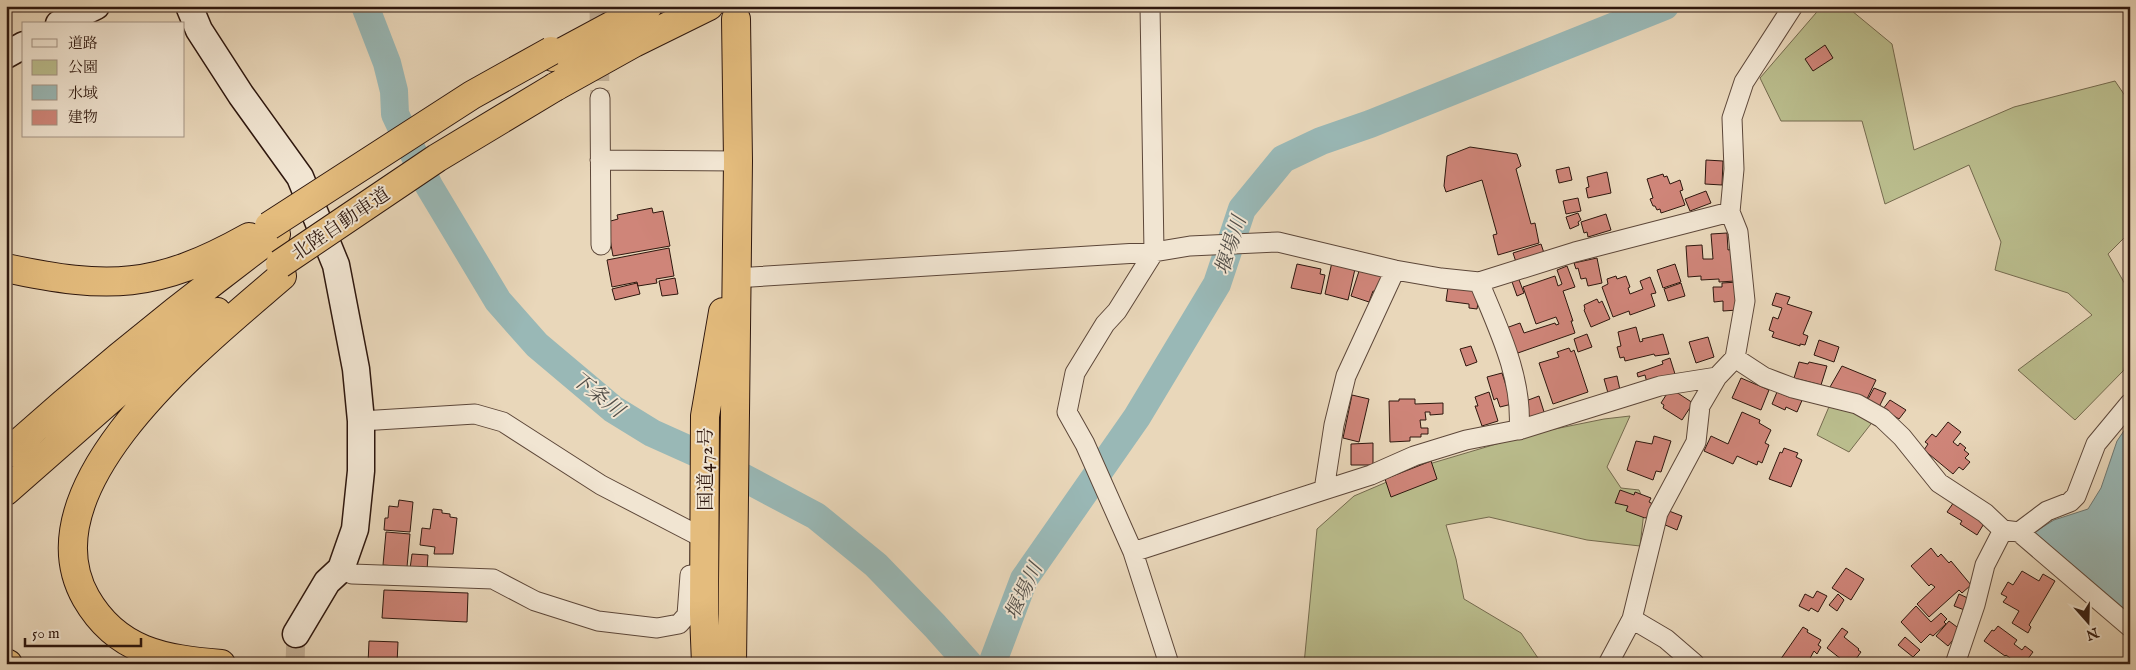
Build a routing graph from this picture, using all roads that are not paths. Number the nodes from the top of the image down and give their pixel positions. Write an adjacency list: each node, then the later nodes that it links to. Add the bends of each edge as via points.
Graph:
1 (96, 6): 8 (street)
2 (189, 6): 26 (street, via 199,30 241,95 300,177 336,266 356,369)
3 (648, 6): 15 (highway, 北陸自動車道, via 552,54)
4 (709, 6): 19 (highway, 北陸自動車道, bridge, via 555,87 437,158 376,198)
5 (1150, 6): 17 (street)
6 (1793, 6): 14 (street, via 1744,82 1732,118 1734,169)
7 (736, 19): 13 (highway, 国道472号)
8 (63, 22)
9 (22, 46): 10 (street)
10 (6, 55)
11 (600, 98): 12 (street)
12 (600, 160): 13 (street); 16 (street)
13 (738, 161): 21 (highway, 国道472号)
14 (1730, 212): 22 (street, via 1575,252); 23 (street, via 1738,232 1746,301)
15 (272, 230): 18 (highway, via 205,260 151,278 123,282 67,280); 28 (highway, 北陸自動車道)
16 (601, 245)
17 (1154, 252): 20 (street, via 1190,246 1278,242); 21 (street); 33 (street, via 1075,373 1067,412)
18 (6, 268)
19 (281, 270): 30 (highway, 北陸自動車道, via 137,376); 39 (highway, via 156,392 126,427 91,480 74,527 72,549 76,572 95,613 111,630 129,643 152,653)
20 (1395, 270): 22 (street); 29 (street, via 1346,376)
21 (735, 278): 31 (highway, 国道472号, via 721,317 706,416); 41 (highway, 国道472号)
22 (1479, 282): 27 (street, via 1508,353 1520,412)
23 (1735, 358): 24 (street); 32 (street, via 1764,377 1792,388 1857,404 1882,418 1902,437 1939,483)
24 (1717, 377): 27 (street, via 1660,386); 36 (street, via 1700,406 1696,442 1658,513)
25 (2130, 403): 32 (street, via 2096,444 2076,496)
26 (361, 421): 31 (street, via 475,414 503,422 601,485); 34 (street, via 362,471 355,529)
27 (1519, 430): 29 (street, via 1466,440)
28 (6, 454)
29 (1324, 490): 33 (street)
30 (6, 491)
31 (705, 527): 35 (highway, 国道472号)
32 (2011, 531): 37 (street); 45 (street, via 1985,565)
33 (1134, 552): 42 (street)
34 (341, 569): 35 (street, via 352,574 493,579 535,601 598,621 657,628 680,624 684,620 690,575); 38 (street, via 327,582)
35 (704, 576): 40 (highway, 国道472号)
36 (1632, 618): 43 (street); 44 (street, via 1666,639)
37 (2130, 627)
38 (296, 634)
39 (221, 664)
40 (706, 664)
41 (732, 664)
42 (1169, 664)
43 (1608, 664)
44 (1695, 664)
45 (1955, 664)

